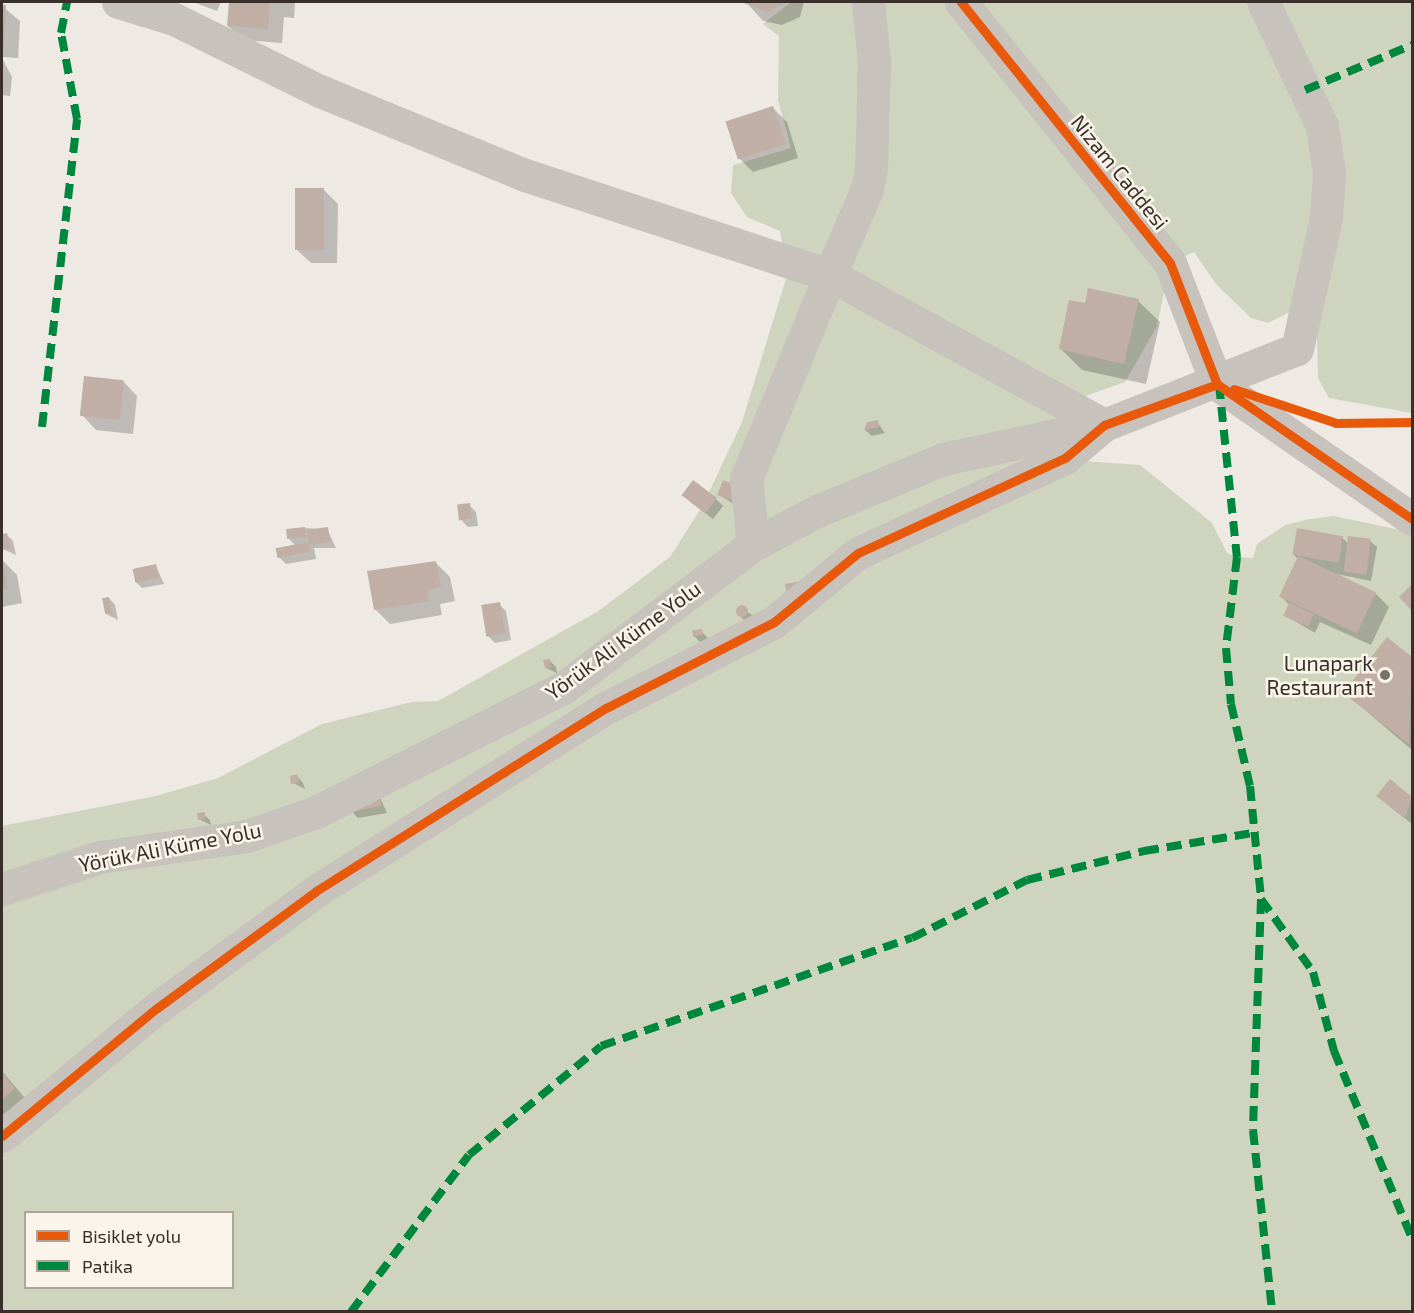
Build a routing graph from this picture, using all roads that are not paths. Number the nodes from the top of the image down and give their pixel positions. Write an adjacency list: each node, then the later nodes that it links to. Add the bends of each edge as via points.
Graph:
1 (118, 2): 5 (street, via 174,19 320,91 525,174)
2 (868, 2): 5 (street, via 874,62 871,168 867,189)
3 (961, 2): 6 (street, Nizam Caddesi, via 1170,263)
4 (1263, 2): 6 (street, via 1322,126 1329,173 1326,218 1297,349)
5 (830, 275): 7 (street); 9 (street, via 746,478)
6 (1217, 384): 7 (street); 8 (street)
7 (1104, 425): 9 (street, Yörük Ali Küme Yolu, via 932,462 880,481); 11 (street, via 1065,458 858,552 774,622 606,708 316,891 157,1008)
8 (1413, 519)
9 (753, 545): 10 (street, Yörük Ali Küme Yolu, via 564,688 316,812 247,836 100,858)
10 (2, 889)
11 (2, 1136)

